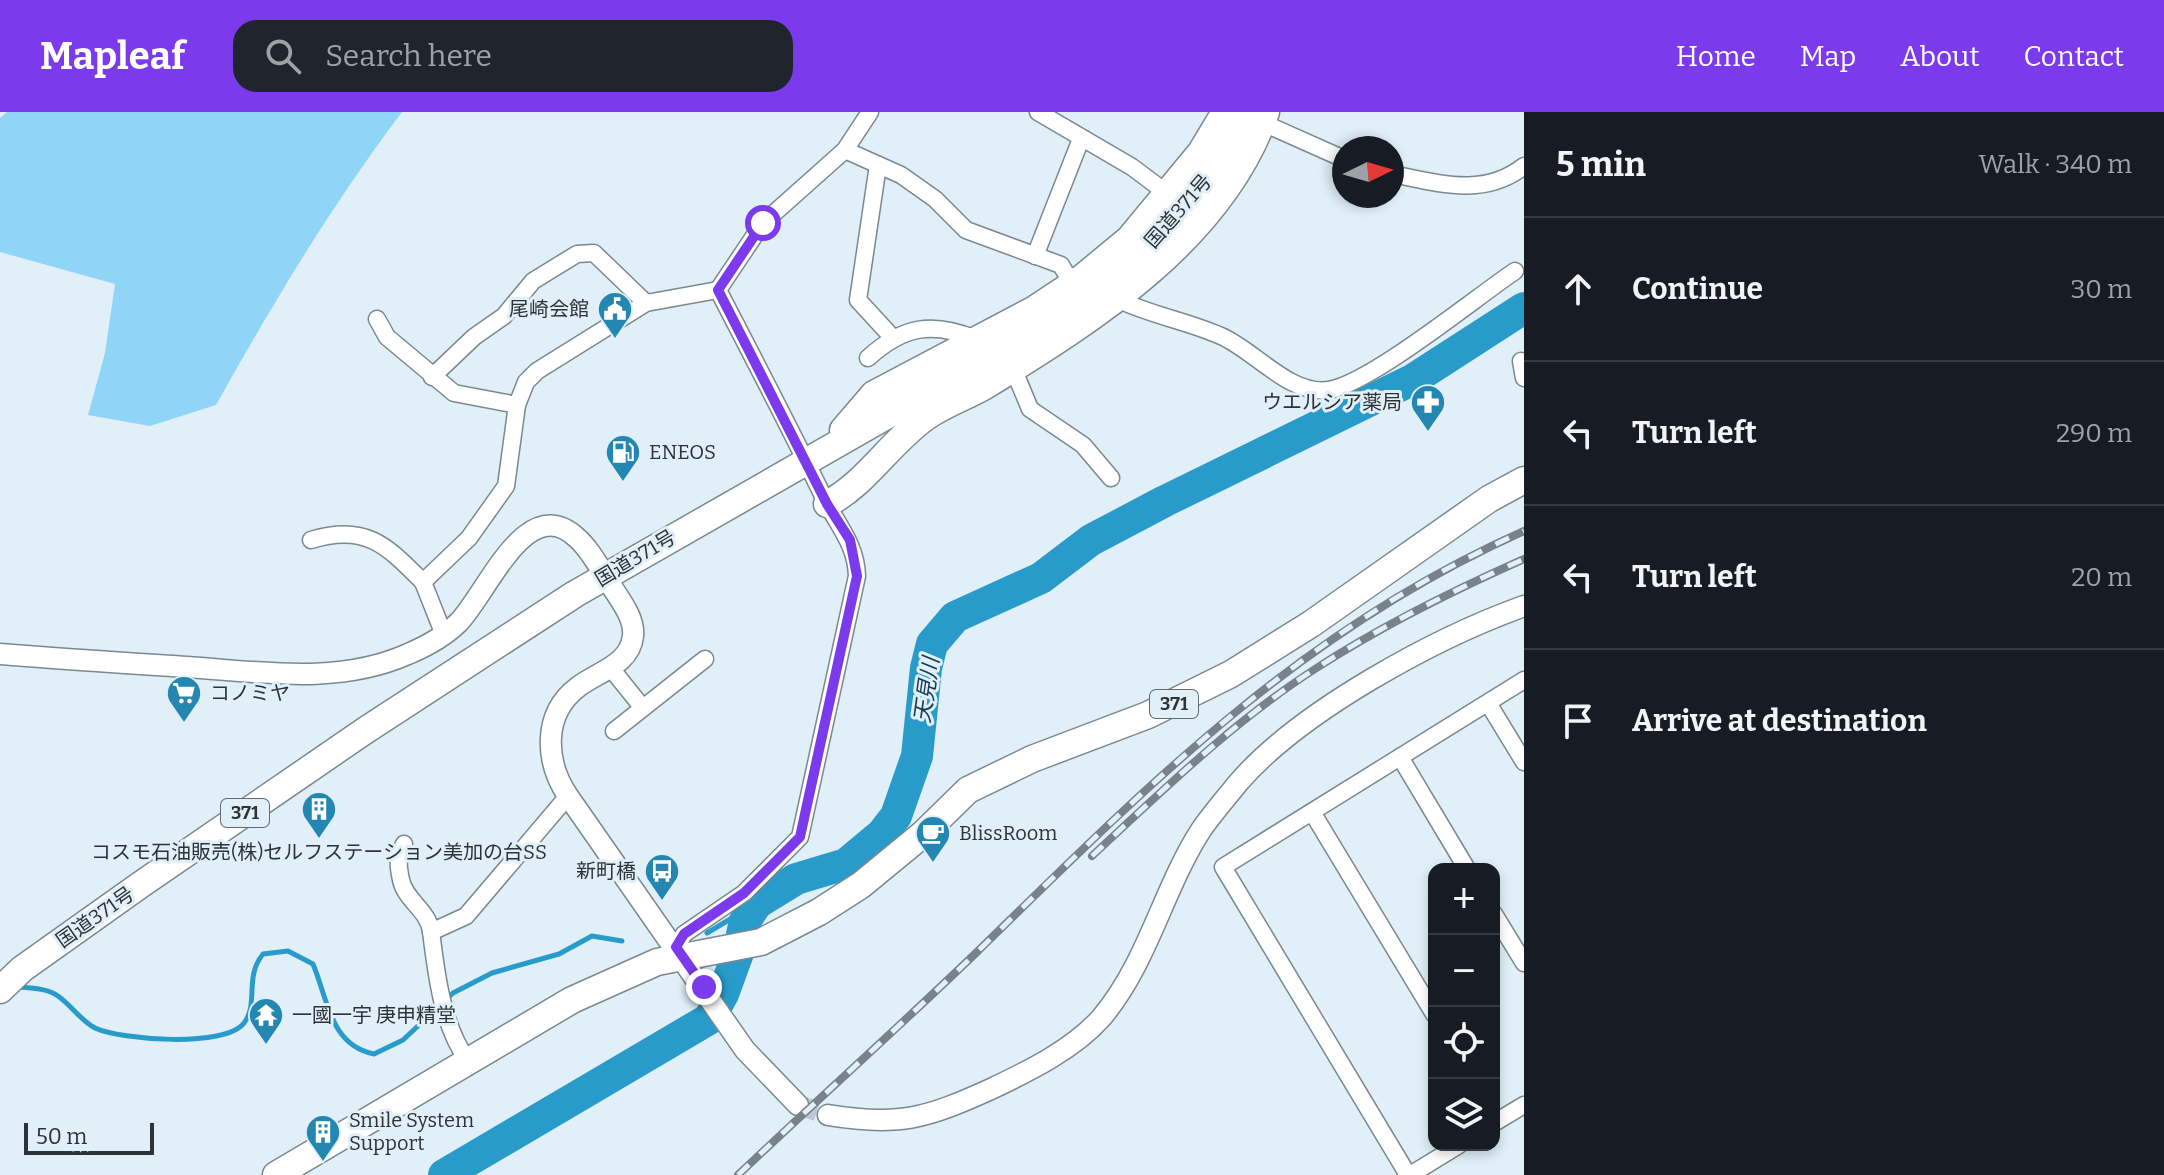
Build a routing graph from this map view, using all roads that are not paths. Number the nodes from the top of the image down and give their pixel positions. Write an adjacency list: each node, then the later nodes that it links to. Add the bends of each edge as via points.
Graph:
1 (870, 112): 6 (street)
2 (1041, 112): 5 (street)
3 (1225, 112): 11 (highway, 371)
4 (1258, 116): 7 (street); 16 (highway, via 1226,188 1183,238); 25 (highway, 国道371号 / 371, via 1231,141 1183,211 1103,285 1005,348)
5 (1081, 139): 11 (street); 12 (street)
6 (845, 150): 8 (street); 15 (street, via 763,223)
7 (1332, 153)
8 (878, 165): 12 (street, via 935,199 966,230); 19 (street, via 858,300)
9 (1524, 166): 10 (street, via 1482,188)
10 (1404, 176)
11 (1168, 194): 14 (highway, 371, via 1129,239)
12 (1035, 256): 14 (street, via 1061,265)
13 (1515, 271): 16 (street, via 1373,371 1329,390 1288,379 1222,336)
14 (1072, 284): 20 (highway, 371)
15 (718, 290): 17 (street); 26 (street)
16 (1117, 299): 22 (highway)
17 (646, 303): 23 (street, via 594,253 577,254 533,281 504,316); 24 (street, via 537,371)
18 (377, 319): 23 (street, via 387,337)
19 (892, 337): 20 (street, via 923,328); 21 (street)
20 (976, 339): 25 (highway, 371, via 874,394)
21 (868, 358)
22 (1013, 368): 27 (street, via 1030,409 1083,445); 29 (highway, via 929,414 896,439 852,491)
23 (432, 377): 24 (street, via 454,393)
24 (517, 405): 32 (street, via 506,486 469,538)
25 (831, 445): 26 (highway, 国道371号 / 371)
26 (805, 459): 29 (street); 31 (highway, 国道371号 / 371)
27 (1111, 478)
28 (1524, 480): 50 (highway, 371, via 1231,674 1148,715 968,790 861,885 819,912 761,942)
29 (827, 504): 50 (street, via 850,540 857,576 800,837 744,893 684,934)
30 (311, 540): 32 (street, via 372,538)
31 (604, 576): 34 (street, via 563,525 538,525); 37 (street, via 625,607 633,635 627,654); 52 (highway, 国道371号 / 371, via 366,730 22,969)
32 (423, 582): 34 (street)
33 (1524, 606): 57 (street, via 1451,636 1327,708 1272,749 1200,831 1127,981 1100,1019 1057,1053 1023,1074 923,1118 872,1122)
34 (444, 635): 35 (street, via 391,662 342,674)
35 (0, 654)
36 (705, 659): 40 (street)
37 (610, 667): 40 (street); 44 (street, via 564,700 551,731 550,753)
38 (1524, 680): 39 (street)
39 (1488, 703): 42 (street); 43 (street)
40 (642, 707): 41 (street)
41 (614, 731)
42 (1400, 757): 45 (street); 47 (street)
43 (1524, 762)
44 (568, 796): 49 (street, via 466,916); 50 (street)
45 (1312, 812): 53 (street); 61 (street, via 1223,867)
46 (404, 844): 49 (street, via 398,855 404,893 423,913)
47 (1463, 863)
48 (1500, 924): 51 (street)
49 (431, 932): 54 (street, via 444,1002)
50 (679, 952): 54 (highway, 371, via 572,1000); 55 (street, via 745,1050)
51 (1524, 963)
52 (0, 990)
53 (1430, 1007)
54 (468, 1061): 60 (highway, 371)
55 (798, 1105)
56 (1524, 1105): 58 (street)
57 (828, 1115)
58 (1500, 1117)
59 (1449, 1151): 61 (street)
60 (276, 1175)
61 (1409, 1175)

